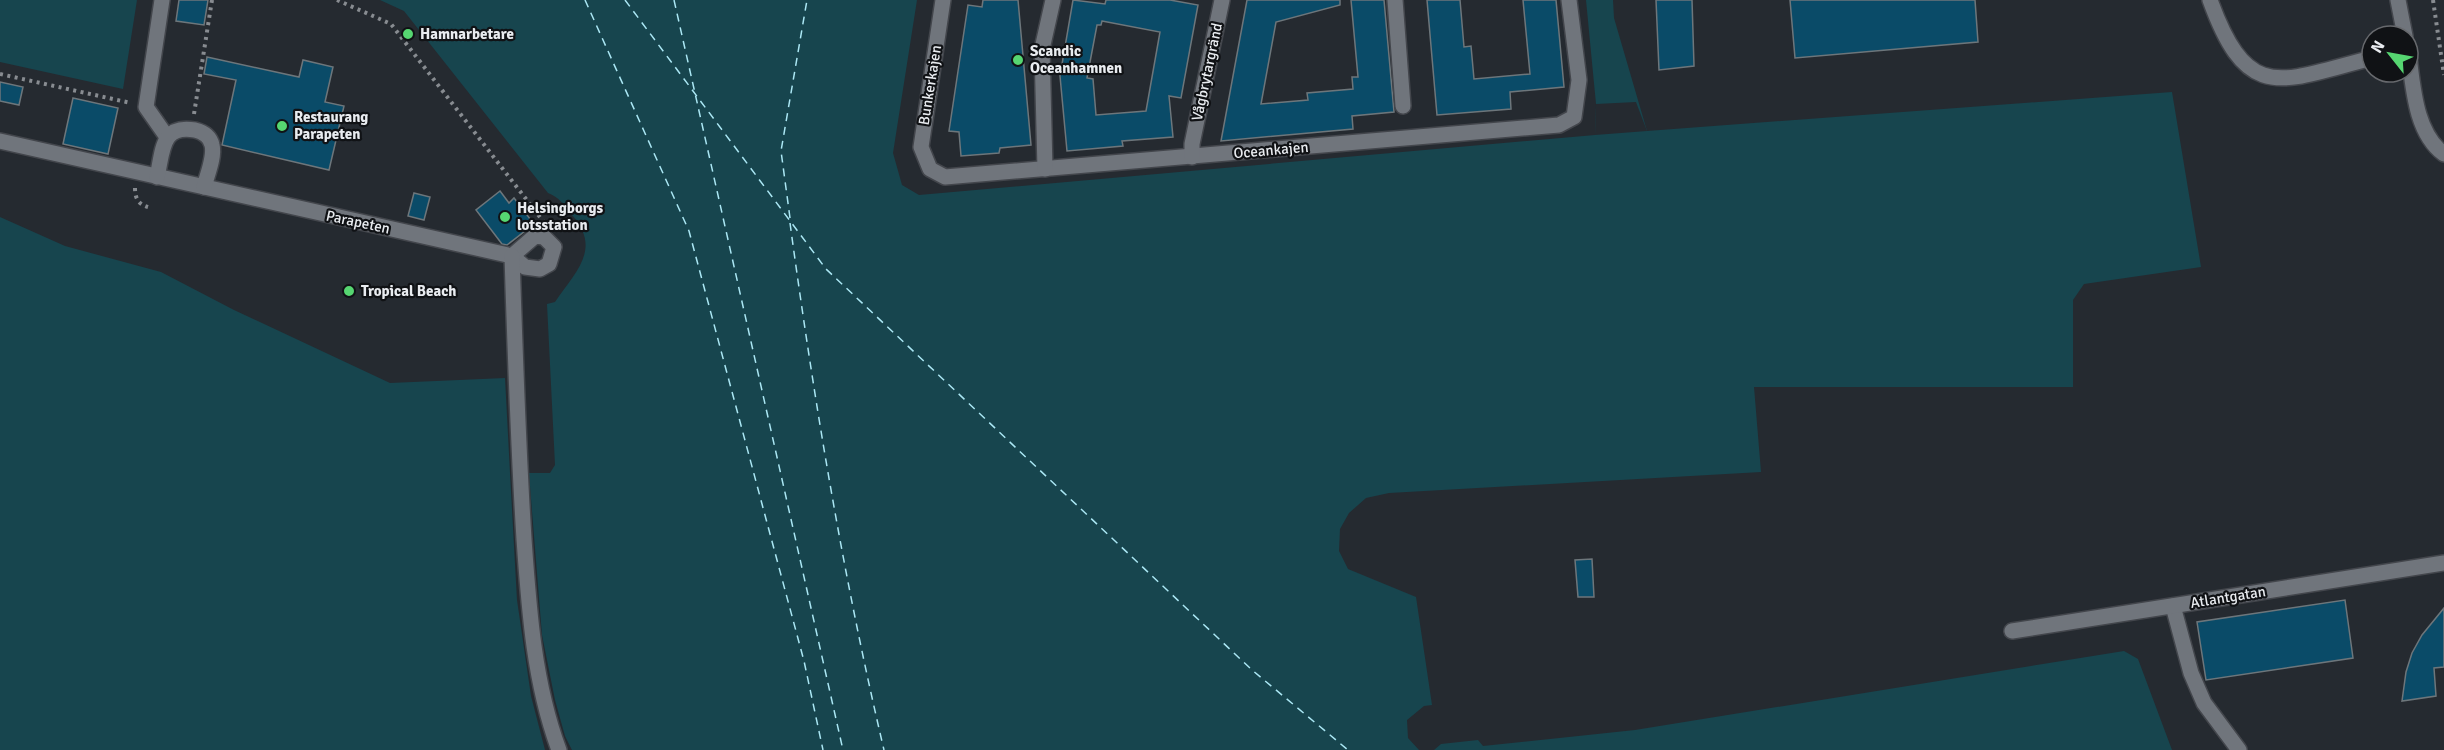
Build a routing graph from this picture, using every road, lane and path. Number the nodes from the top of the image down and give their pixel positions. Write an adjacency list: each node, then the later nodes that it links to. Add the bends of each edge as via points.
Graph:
1 (162, 0): 18 (street)
2 (212, 0): 19 (path)
3 (337, 0): 30 (path, via 391,24 543,219)
4 (943, 0): 24 (street, Bunkerkajen, via 921,147)
5 (1053, 0): 25 (street, via 1042,49)
6 (1222, 0): 22 (street, Vågbrytargränd)
7 (1395, 0): 17 (street)
8 (1569, 0): 22 (street, Oceankajen, via 1579,80 1574,117 1559,125)
9 (2210, 0): 13 (street, via 2233,53 2258,73 2289,79)
10 (2398, 0): 12 (street)
11 (2433, 0): 15 (path)
12 (2403, 24)
13 (2360, 61)
14 (0, 74): 18 (path)
15 (2444, 75)
16 (2414, 84): 23 (street, via 2418,111 2436,148)
17 (1403, 106)
18 (146, 107): 20 (street)
19 (192, 130): 20 (street, via 181,128); 28 (street, via 201,131 213,148)
20 (167, 137): 27 (street)
21 (0, 141): 26 (street, Parapeten)
22 (1192, 151): 25 (street, Oceankajen)
23 (2444, 154)
24 (930, 169): 25 (street, Oceankajen, via 945,177)
25 (1045, 169)
26 (138, 172): 27 (street, Parapeten); 29 (path, via 135,197)
27 (157, 177): 28 (street, Parapeten)
28 (204, 187): 31 (street, Parapeten)
29 (148, 207)
30 (544, 237): 31 (street, via 535,236); 31 (street, Parapeten, via 550,241 554,254 549,264 540,269 525,267)
31 (512, 256): 35 (street, via 529,615 548,722)
32 (2444, 563): 33 (street, Atlantgatan)
33 (2173, 606): 34 (street, Atlantgatan); 36 (street, via 2191,673 2204,703)
34 (2012, 631)
35 (559, 750)
36 (2239, 750)

